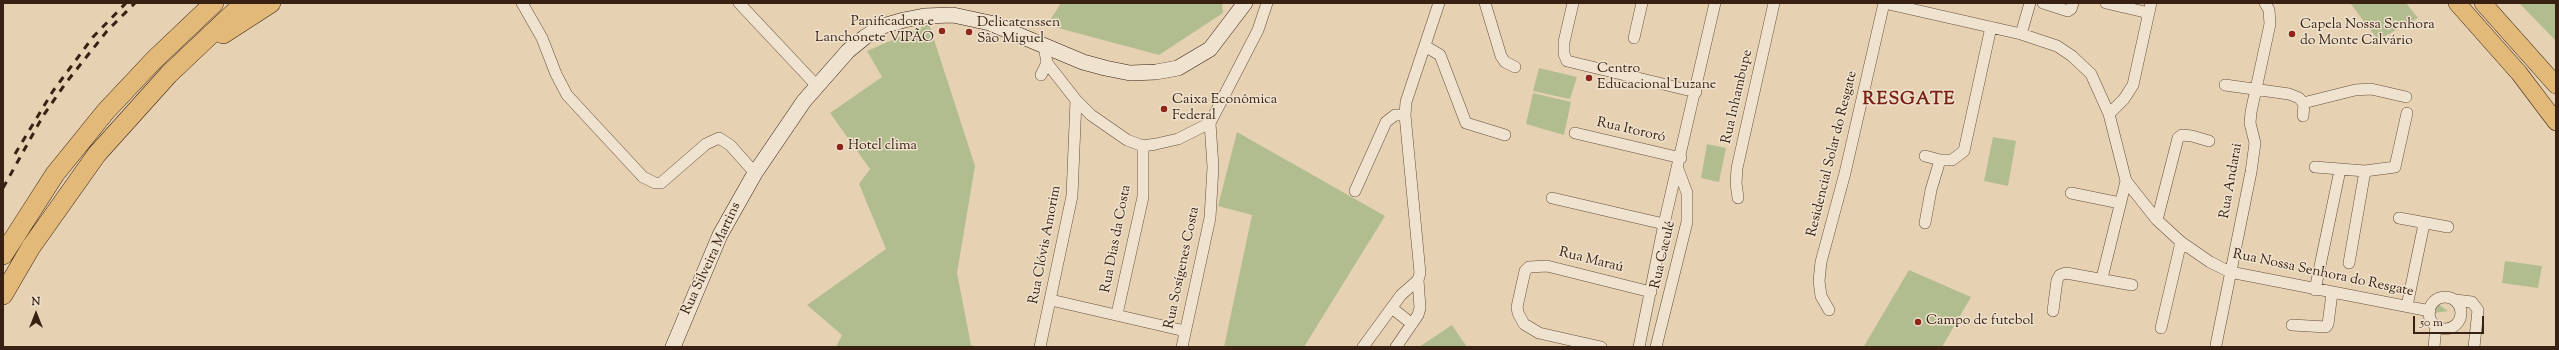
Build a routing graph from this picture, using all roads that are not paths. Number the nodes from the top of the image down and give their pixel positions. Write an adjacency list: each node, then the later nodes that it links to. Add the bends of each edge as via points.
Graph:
1 (214, 3): 71 (highway, via 154,60 106,111 55,174)
2 (244, 3): 29 (highway)
3 (271, 3): 29 (highway)
4 (522, 3): 57 (street, via 542,38 567,95 643,177 655,184 661,183 706,144 719,138 730,145)
5 (739, 3): 35 (street)
6 (1245, 3): 27 (main road, Rua Silveira Martins, via 1210,49 1195,60 1170,69 1130,73 1111,70)
7 (1266, 3): 46 (street, via 1258,30)
8 (1440, 3): 28 (street)
9 (1485, 3): 31 (street, via 1501,56 1505,62)
10 (1573, 3): 37 (street, via 1564,42 1565,58 1572,63)
11 (1642, 3): 26 (street)
12 (1715, 3): 37 (street, Rua Caculé)
13 (1774, 3): 62 (street, Rua Inhambupe, via 1737,168)
14 (1884, 3): 22 (street, Rua Nossa Senhora do Resgate); 85 (street, Residencial Solar do Resgate, via 1845,173 1821,262 1818,281 1821,296)
15 (2030, 3): 25 (street)
16 (2043, 3): 17 (street, via 2068,10)
17 (2073, 3)
18 (2106, 3): 23 (street)
19 (2265, 3): 36 (street, Rua Andarai, via 2269,10 2270,24)
20 (2457, 3): 45 (main road, via 2519,73)
21 (2483, 3): 34 (main road)
22 (1913, 6): 24 (street, Rua Nossa Senhora do Resgate)
23 (2150, 8): 42 (street, via 2133,85)
24 (1991, 27): 25 (street, Rua Nossa Senhora do Resgate); 52 (street, via 1964,151 1952,160)
25 (2021, 34): 42 (street, Rua Nossa Senhora do Resgate, via 2057,46 2083,65 2091,74)
26 (1634, 38)
27 (1044, 46): 30 (street); 35 (main road, Rua Silveira Martins, via 973,18 953,15 924,16 883,26 865,37 848,51)
28 (1425, 46): 43 (street, via 1406,102); 48 (street, via 1440,55 1466,123)
29 (189, 55): 80 (highway, via 150,94 97,154 31,247)
30 (1047, 63): 32 (street); 39 (street)
31 (1515, 67)
32 (1041, 75)
33 (2225, 85): 36 (street)
34 (2556, 85)
35 (817, 86): 57 (main road, Rua Silveira Martins, via 791,118)
36 (2257, 90): 40 (street, via 2289,94 2299,98); 73 (street, Rua Andarai, via 2250,123 2255,143 2251,172)
37 (1696, 92): 53 (street, Rua Caculé)
38 (2406, 97): 40 (street, via 2366,89)
39 (1076, 100): 50 (street, via 1109,128 1127,140); 81 (street, Rua Clóvis Amorim, via 1072,196)
40 (2303, 103): 44 (street)
41 (2407, 113): 56 (street, via 2395,167)
42 (2109, 114): 58 (street, Rua Nossa Senhora do Resgate)
43 (1405, 115): 59 (street, via 1394,115 1386,122); 75 (street, via 1420,261)
44 (2303, 116)
45 (2556, 122)
46 (1210, 123): 50 (street, via 1178,139); 93 (street, Rua Sosígenes Costa, via 1213,167 1210,218)
47 (1575, 133): 53 (street, Rua Itororó)
48 (1505, 135)
49 (2209, 140): 65 (street, via 2182,135 2178,138)
50 (1143, 146): 88 (street, Rua Dias da Costa, via 1143,197)
51 (1925, 156): 52 (street)
52 (1940, 160): 66 (street)
53 (1679, 164): 67 (street, Rua Caculé); 102 (street, Rua Caculé, via 1687,194 1687,222)
54 (2315, 167): 55 (street)
55 (2340, 170): 56 (street); 77 (street)
56 (2365, 171): 72 (street)
57 (755, 173): 95 (main road, Rua Silveira Martins, via 720,235)
58 (2126, 181): 63 (street); 65 (street, Rua Nossa Senhora do Resgate)
59 (1355, 191)
60 (2071, 193): 63 (street)
61 (1552, 198): 67 (street)
62 (1738, 198)
63 (2120, 203): 74 (street)
64 (2399, 218): 68 (street)
65 (2157, 220): 70 (street, Rua Nossa Senhora do Resgate)
66 (1924, 223)
67 (1664, 224): 78 (street, Rua Caculé)
68 (2424, 224): 69 (street); 83 (street)
69 (2448, 227)
70 (2181, 242): 73 (street, Rua Nossa Senhora do Resgate); 92 (street)
71 (3, 255)
72 (2349, 263)
73 (2230, 272): 77 (street, Rua Nossa Senhora do Resgate); 94 (street, Rua Andarai)
74 (2102, 278): 76 (street); 86 (street, via 2066,273 2060,275)
75 (1418, 280): 84 (street); 89 (street, via 1420,308)
76 (2132, 285)
77 (2315, 290): 79 (street, Rua Nossa Senhora do Resgate)
78 (1651, 292): 100 (street, Rua Maraú, via 1547,266 1532,265 1525,271 1517,307 1524,324 1539,333); 101 (street, Rua Caculé)
79 (2332, 293): 83 (street, Rua Nossa Senhora do Resgate); 90 (street, via 2326,327)
80 (3, 295)
81 (1050, 300): 88 (street); 96 (street, Rua Clóvis Amorim)
82 (2455, 300): 87 (street, Rua Nossa Senhora do Resgate, via 2448,297 2439,298); 91 (street, via 2461,311 2458,323 2448,328); 104 (street, via 2472,302 2478,310)
83 (2407, 306): 87 (street, Rua Nossa Senhora do Resgate)
84 (1392, 308): 89 (street); 98 (street)
85 (1829, 310)
86 (2053, 311)
87 (2430, 311): 91 (street, Rua Nossa Senhora do Resgate, via 2431,319)
88 (1117, 314): 93 (street)
89 (1412, 324): 99 (street)
90 (2292, 325)
91 (2436, 326): 103 (street)
92 (2161, 328)
93 (1185, 331): 97 (street, Rua Sosígenes Costa)
94 (2216, 345)
95 (672, 347)
96 (1040, 347)
97 (1182, 347)
98 (1363, 347)
99 (1396, 347)
100 (1601, 347)
101 (1639, 347)
102 (1656, 347)
103 (2434, 347)
104 (2474, 347)

